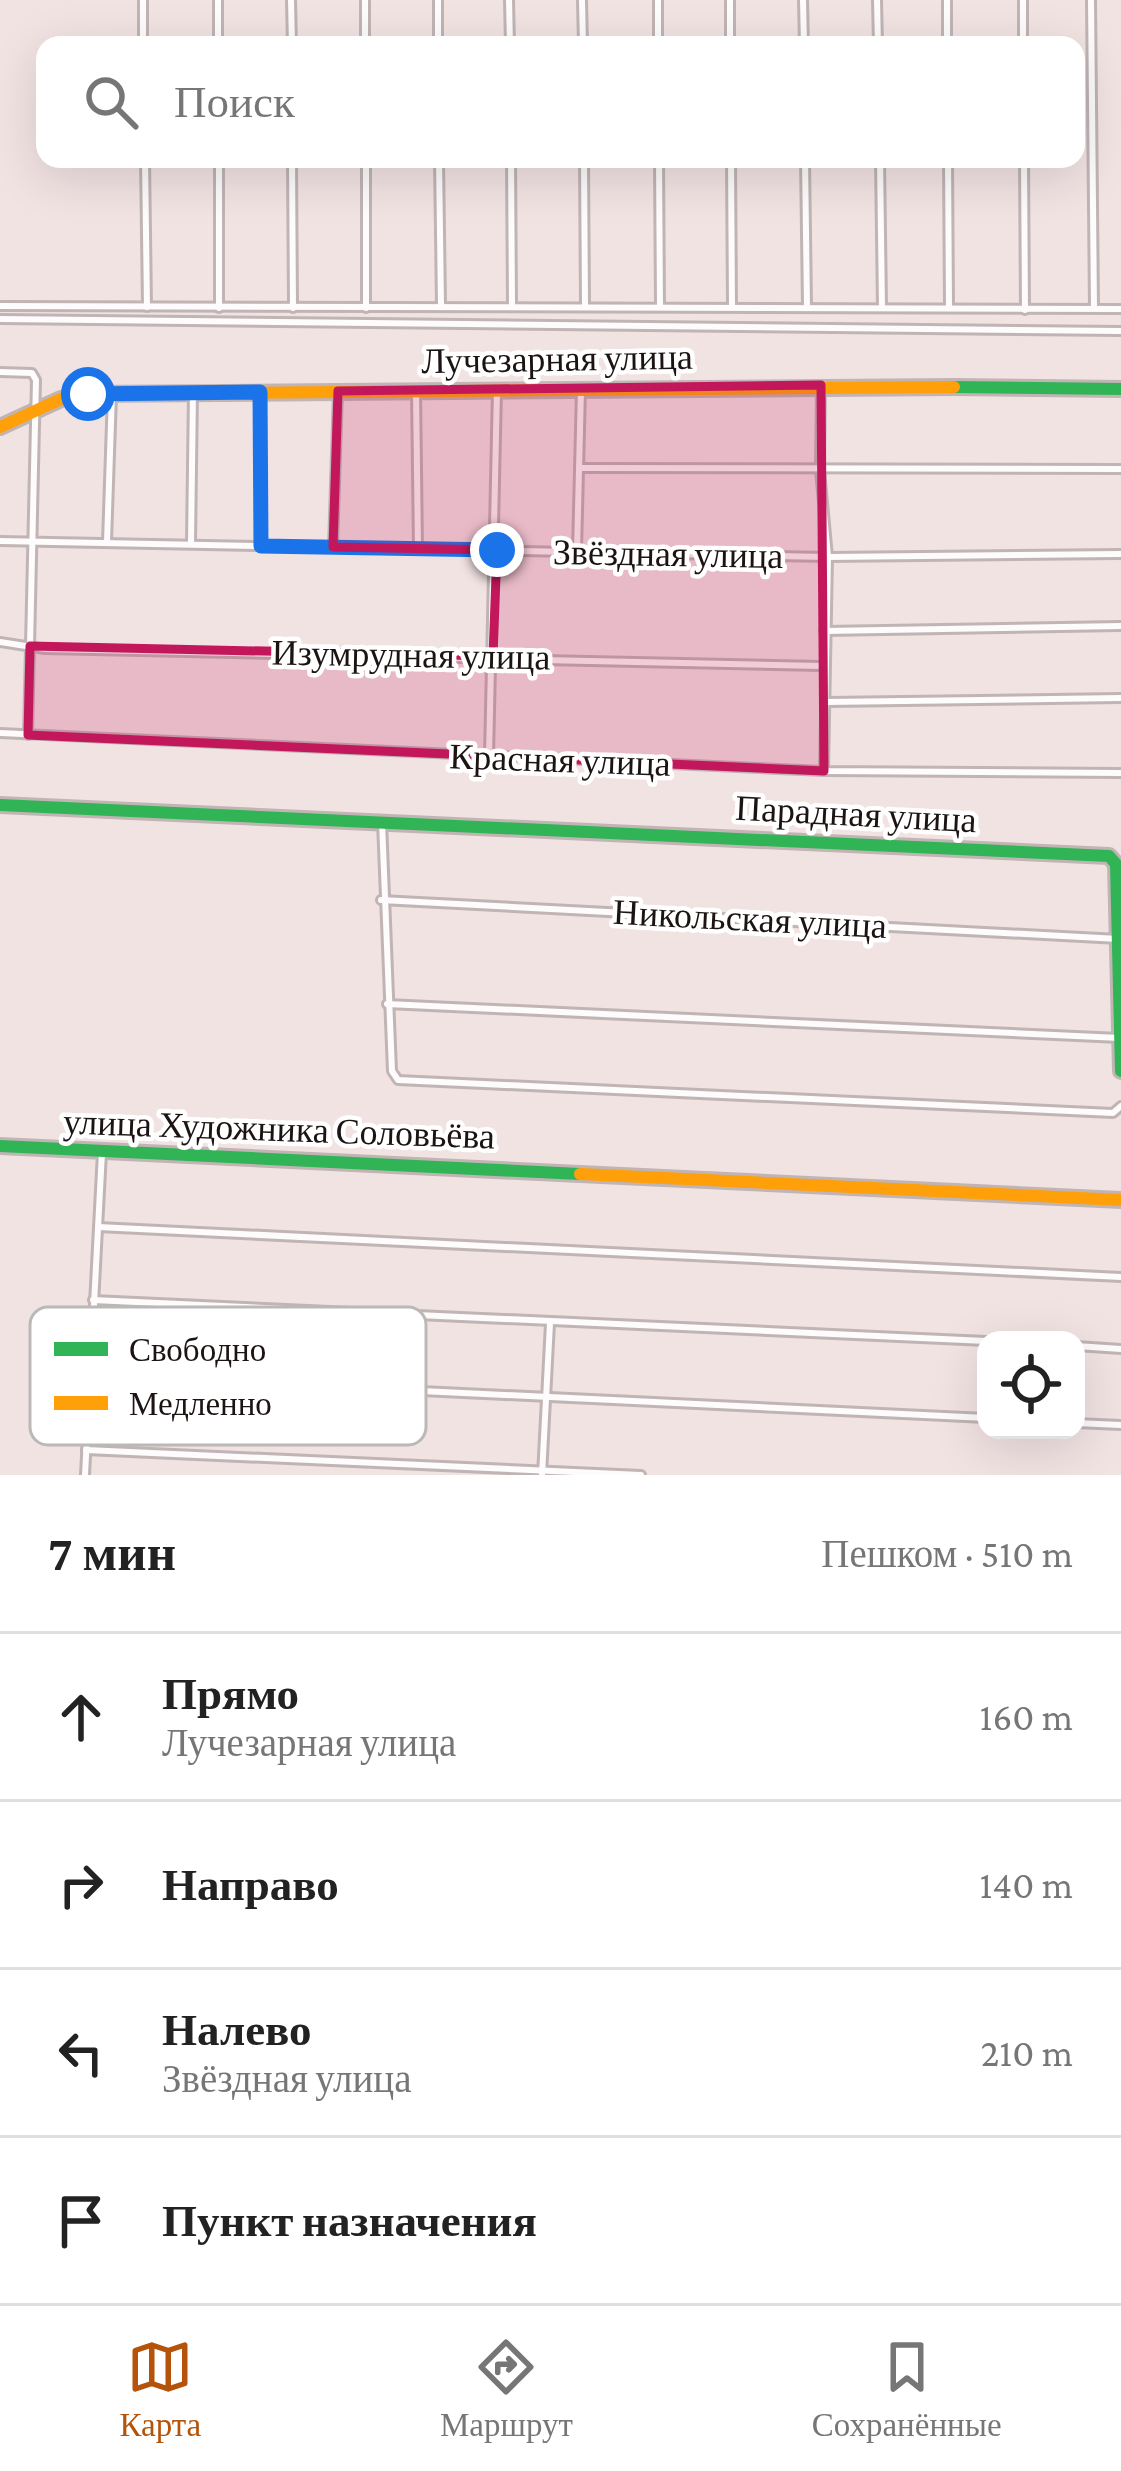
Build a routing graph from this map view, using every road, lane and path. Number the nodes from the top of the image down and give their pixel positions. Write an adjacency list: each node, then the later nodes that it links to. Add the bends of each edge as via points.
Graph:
1 (143, 0): 15 (street)
2 (218, 0): 16 (street)
3 (291, 0): 17 (street)
4 (365, 0): 18 (street)
5 (438, 0): 19 (street)
6 (509, 0): 20 (street)
7 (583, 0): 21 (street)
8 (658, 0): 22 (street)
9 (730, 0): 23 (street)
10 (803, 0): 24 (street)
11 (877, 0): 25 (street)
12 (947, 0): 26 (street)
13 (1023, 0): 27 (street)
14 (1091, 0): 54 (street)
15 (143, 36)
16 (218, 36)
17 (292, 36)
18 (365, 36)
19 (438, 36)
20 (510, 36)
21 (583, 36)
22 (658, 36)
23 (730, 36)
24 (804, 36)
25 (878, 36)
26 (947, 36)
27 (1023, 36)
28 (145, 168): 44 (street)
29 (219, 168): 47 (street)
30 (292, 168): 48 (street)
31 (366, 168): 49 (street)
32 (439, 168): 45 (street)
33 (511, 168): 41 (street)
34 (584, 168): 42 (street)
35 (659, 168): 46 (street)
36 (731, 168): 50 (street)
37 (805, 168): 51 (street)
38 (880, 168): 52 (street)
39 (948, 168): 53 (street)
40 (1024, 168): 56 (street)
41 (512, 305): 42 (street); 45 (street)
42 (584, 305): 46 (street)
43 (0, 306): 44 (street)
44 (147, 307): 47 (street)
45 (441, 307): 49 (street)
46 (660, 307): 50 (street)
47 (219, 308): 48 (street)
48 (293, 308): 49 (street)
49 (366, 308)
50 (732, 308): 51 (street)
51 (807, 308): 52 (street)
52 (882, 308): 53 (street)
53 (950, 308): 56 (street)
54 (1094, 308): 55 (street); 56 (street)
55 (1121, 309)
56 (1025, 310)
57 (0, 319): 58 (street)
58 (1121, 331)
59 (0, 372): 69 (street, via 34,375)
60 (821, 386): 62 (street, Лучезарная улица); 63 (street, Лучезарная улица); 72 (street)
61 (496, 389): 62 (street, Лучезарная улица); 64 (street, Лучезарная улица); 81 (street)
62 (581, 389): 71 (street)
63 (1121, 389)
64 (416, 390): 67 (street, Лучезарная улица); 80 (street)
65 (193, 392): 66 (street, Лучезарная улица); 68 (street, Лучезарная улица); 77 (street)
66 (260, 392): 67 (street, Лучезарная улица); 78 (street)
67 (338, 392): 79 (street)
68 (112, 394): 69 (street, Лучезарная улица, via 74,395); 76 (street)
69 (34, 411): 70 (street, Лучезарная улица); 75 (street)
70 (0, 427)
71 (581, 468): 72 (street); 82 (street)
72 (820, 470): 73 (street); 84 (street)
73 (1121, 470)
74 (0, 541): 75 (street, Звёздная улица)
75 (33, 542): 76 (street, Звёздная улица); 88 (street)
76 (107, 542): 77 (street, Звёздная улица)
77 (191, 544): 78 (street, Звёздная улица)
78 (261, 546): 79 (street, Звёздная улица)
79 (333, 547): 80 (street, Звёздная улица)
80 (418, 549): 81 (street, Звёздная улица)
81 (497, 550): 82 (street, Звёздная улица); 89 (street)
82 (577, 551): 84 (street, Звёздная улица)
83 (1121, 554): 84 (street, Звёздная улица)
84 (828, 557): 86 (street)
85 (1121, 626): 86 (street)
86 (824, 631): 90 (street)
87 (0, 642): 88 (street, Изумрудная улица)
88 (30, 646): 89 (street, Изумрудная улица); 94 (street)
89 (493, 656): 90 (street, Изумрудная улица); 95 (street)
90 (822, 666): 92 (street)
91 (1121, 698): 92 (street)
92 (826, 703): 96 (street)
93 (0, 733): 94 (street, Красная улица)
94 (28, 735): 95 (street, Красная улица)
95 (489, 757): 96 (street, Красная улица)
96 (824, 771): 97 (street, Красная улица)
97 (1121, 773)
98 (0, 805): 99 (street, Парадная улица)
99 (382, 820): 100 (street); 101 (street, Парадная улица, via 1109,856)
100 (381, 900): 101 (street, Никольская улица); 102 (street)
101 (1119, 939): 103 (street, Парадная улица)
102 (387, 1004): 103 (street); 105 (street, via 395,1078)
103 (1120, 1038): 104 (street, Парадная улица)
104 (1121, 1071)
105 (1120, 1108)
106 (0, 1146): 107 (street, улица Художника Соловьёва)
107 (102, 1152): 108 (street, улица Художника Соловьёва); 109 (street)
108 (1121, 1200)
109 (98, 1226): 110 (street); 111 (street)
110 (1121, 1277)
111 (93, 1300): 112 (street); 113 (street)
112 (93, 1307)
113 (238, 1307)
114 (426, 1316): 115 (street)
115 (550, 1322): 116 (street); 120 (street)
116 (977, 1340)
117 (1085, 1347): 118 (street)
118 (1121, 1349)
119 (426, 1391): 120 (street)
120 (548, 1397): 121 (street); 126 (street)
121 (977, 1418)
122 (1085, 1423): 123 (street)
123 (1121, 1425)
124 (86, 1445): 125 (street)
125 (86, 1450): 126 (street); 127 (street)
126 (543, 1473): 128 (street)
127 (85, 1475)
128 (641, 1475)

